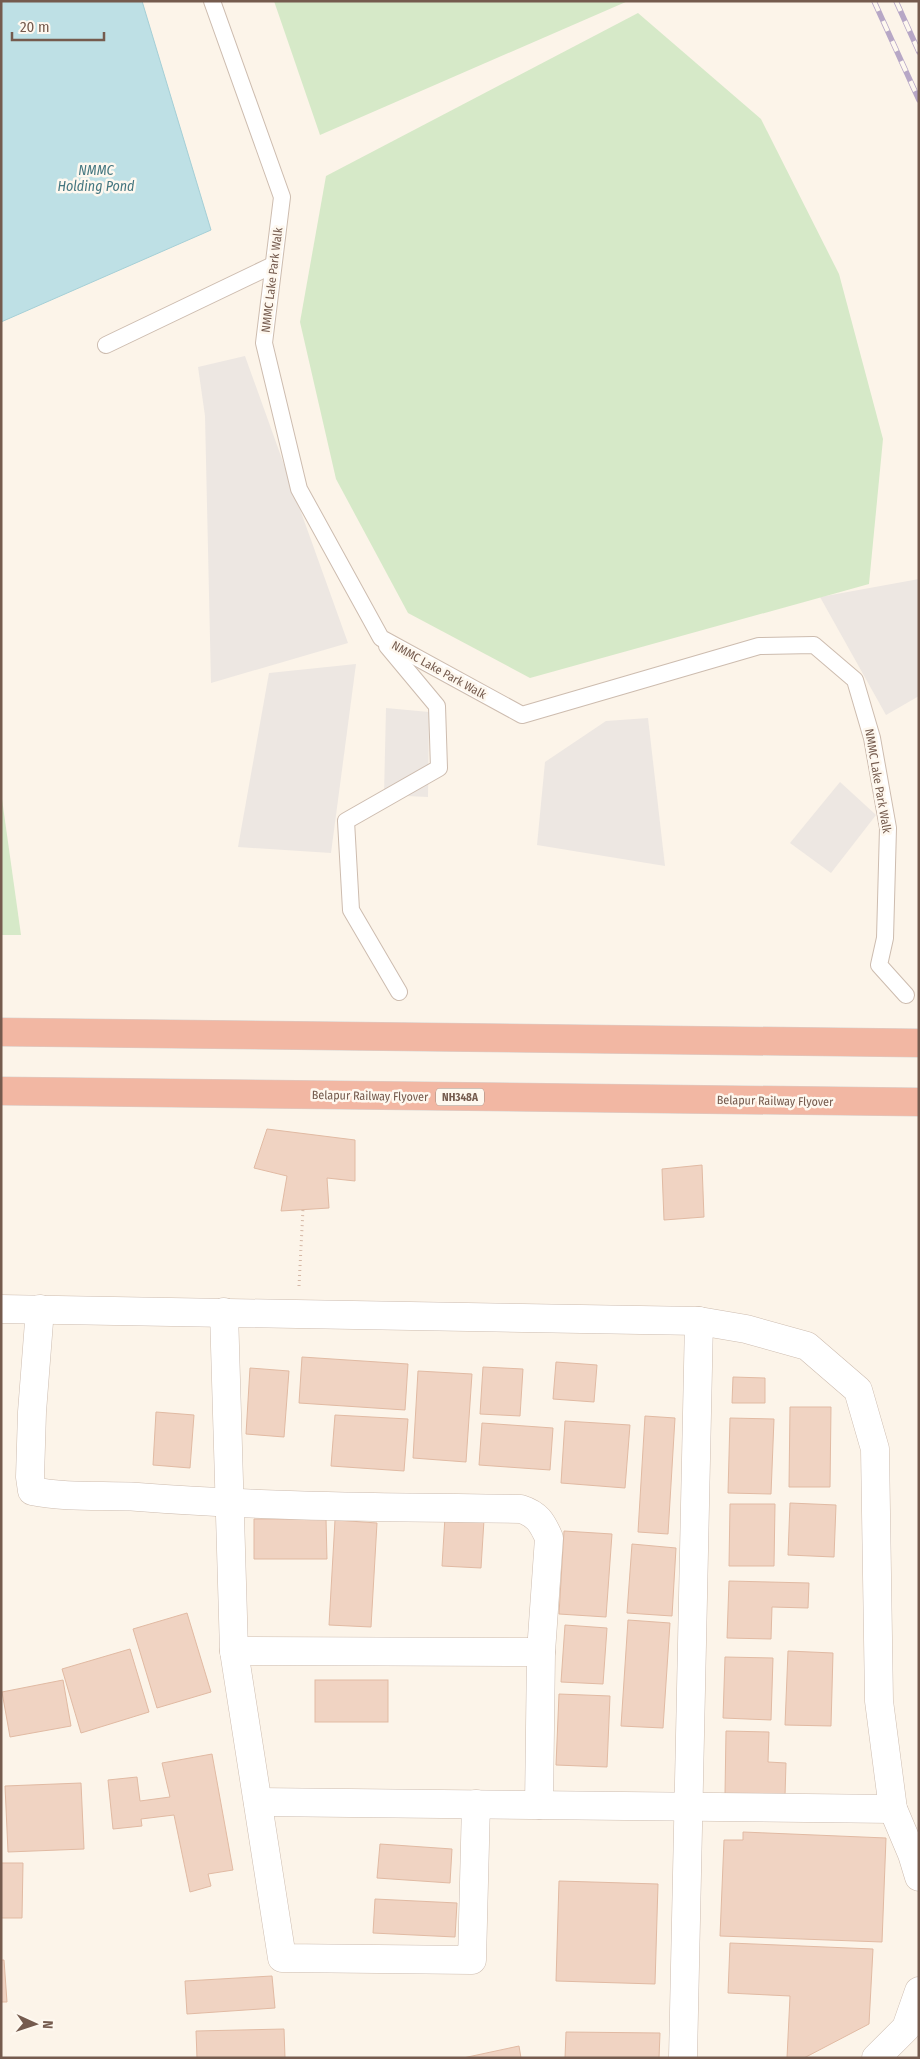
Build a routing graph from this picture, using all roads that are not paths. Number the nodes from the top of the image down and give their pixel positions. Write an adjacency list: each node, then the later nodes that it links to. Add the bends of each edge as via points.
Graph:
1 (212, 1): 2 (lane, NMMC Lake Park Walk, via 282,197)
2 (273, 265): 3 (lane); 4 (lane, NMMC Lake Park Walk, via 264,343 299,490)
3 (106, 345)
4 (381, 638): 5 (lane, via 437,706 439,768 346,821 351,910); 6 (lane, NMMC Lake Park Walk, via 522,715 759,646 814,645 855,680 872,738 888,828 885,938 879,965)
5 (399, 992)
6 (906, 995)
7 (1, 1032): 8 (highway, bridge)
8 (919, 1043)
9 (1, 1091): 10 (highway, Belapur Railway Flyover / NH348A, bridge)
10 (919, 1102)
11 (1, 1309): 12 (street)
12 (40, 1310): 13 (street); 15 (street, via 32,1412 32,1491 55,1496 109,1495)
13 (224, 1312): 14 (street); 15 (street)
14 (699, 1321): 21 (street); 22 (street, via 746,1328 807,1346 858,1390 875,1449 879,1701)
15 (230, 1504): 16 (street); 17 (street, via 521,1509 532,1513 542,1522 549,1538)
16 (234, 1651): 17 (street); 18 (street)
17 (541, 1652): 20 (street)
18 (258, 1802): 19 (street); 19 (street, via 282,1958 432,1960 472,1960)
19 (476, 1804): 20 (street)
20 (539, 1805): 21 (street)
21 (689, 1807): 22 (street); 25 (street)
22 (893, 1809): 23 (street)
23 (919, 1877)
24 (919, 1991): 26 (street, via 906,2028)
25 (683, 2058)
26 (876, 2058)

